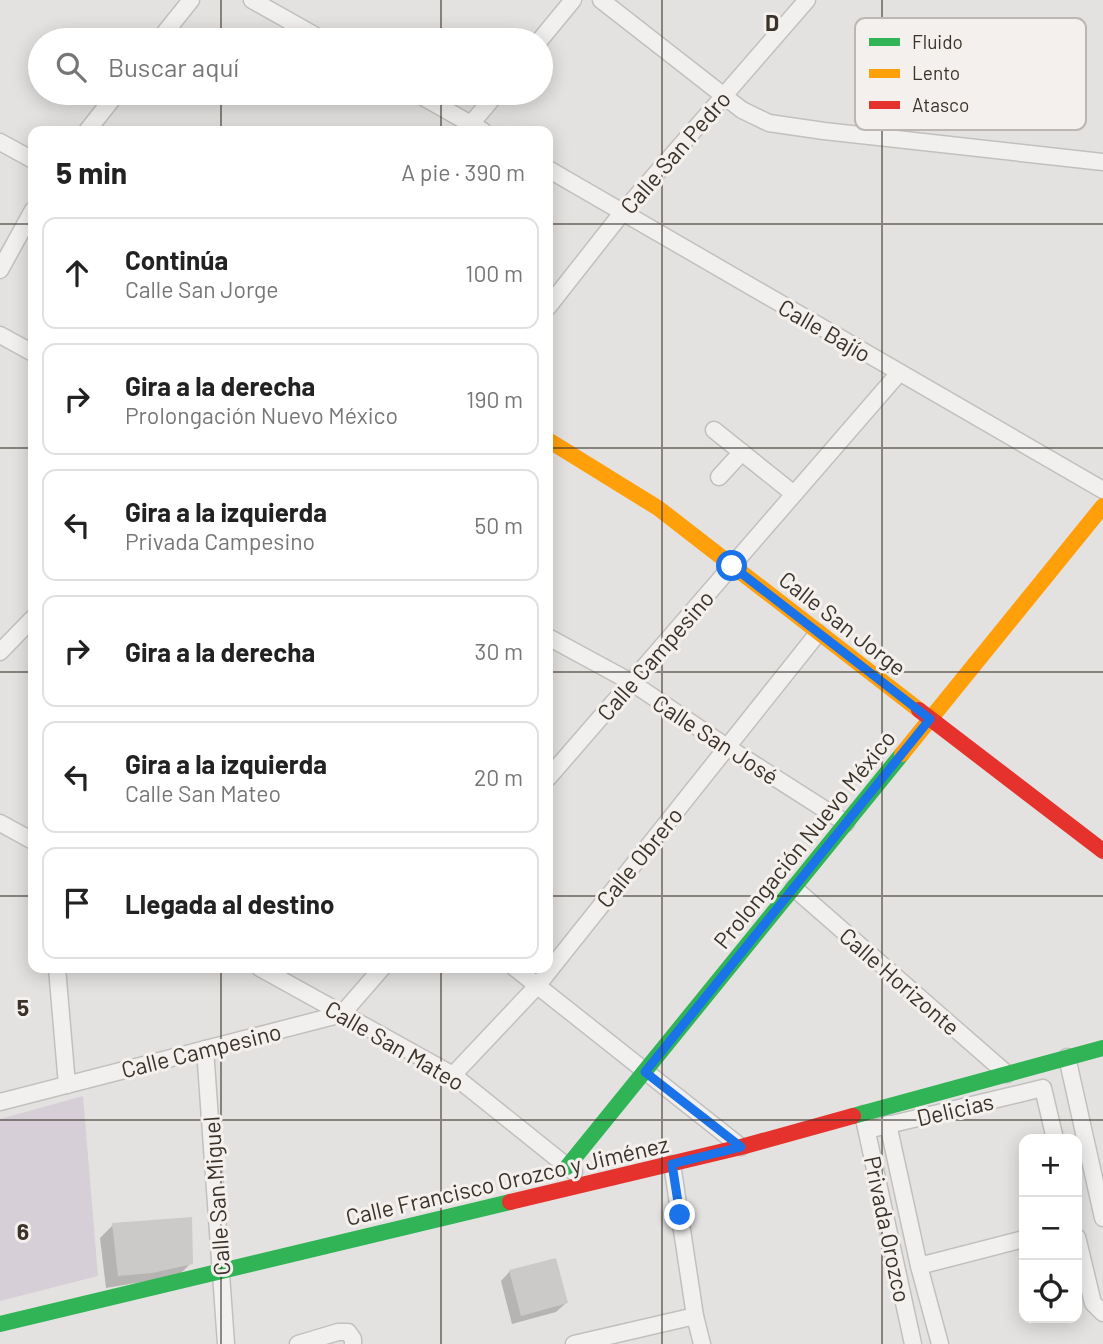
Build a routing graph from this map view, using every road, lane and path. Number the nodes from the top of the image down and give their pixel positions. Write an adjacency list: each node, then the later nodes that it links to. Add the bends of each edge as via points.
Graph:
1 (191, 0): 6 (street)
2 (252, 0): 7 (street)
3 (573, 0): 8 (street)
4 (601, 0): 9 (street)
5 (807, 0): 9 (street, Calle San Pedro)
6 (169, 28)
7 (302, 28)
8 (550, 28)
9 (724, 96): 18 (street, via 769,123); 20 (street, Calle San Pedro)
10 (108, 105): 13 (street)
11 (435, 105): 14 (street)
12 (489, 105): 15 (street)
13 (91, 126)
14 (468, 126)
15 (475, 126)
16 (0, 142): 17 (street)
17 (28, 157)
18 (1103, 162)
19 (553, 172): 20 (street, Calle Bajío)
20 (622, 213): 23 (street, Calle San Pedro); 26 (street, Calle Bajío)
21 (28, 219): 22 (street)
22 (0, 270)
23 (553, 301)
24 (0, 335): 25 (street)
25 (28, 350)
26 (899, 373): 31 (street, Calle Bajío); 32 (street, Calle Campesino)
27 (715, 430): 29 (street)
28 (553, 443): 34 (street, Calle San Jorge, via 658,508)
29 (741, 452): 30 (street); 32 (street)
30 (719, 477)
31 (1103, 490)
32 (794, 494): 34 (street, Calle Campesino)
33 (1103, 506): 40 (street, Prolongación Nuevo México)
34 (732, 566): 36 (street, Calle San Jorge); 39 (street, Calle Campesino)
35 (28, 623): 38 (street)
36 (818, 633): 40 (street, Calle San Jorge); 41 (street, Calle Obrero)
37 (553, 640): 39 (street, Calle San José)
38 (0, 652)
39 (631, 682): 41 (street, Calle San José); 42 (street, Calle Campesino)
40 (930, 719): 44 (street, Prolongación Nuevo México); 46 (street, Calle San Jorge)
41 (727, 747): 44 (street, Calle San José); 48 (street, Calle Obrero)
42 (553, 772)
43 (0, 823): 45 (street)
44 (846, 823): 47 (street, Prolongación Nuevo México)
45 (28, 838)
46 (1103, 851)
47 (794, 888): 59 (street, Prolongación Nuevo México); 60 (street, Calle Horizonte)
48 (553, 966)
49 (57, 973): 62 (street)
50 (269, 973): 55 (street, Calle San Mateo)
51 (378, 973): 55 (street)
52 (521, 973): 54 (street)
53 (547, 973): 54 (street, Calle Obrero)
54 (537, 986): 59 (street); 61 (street, Calle Obrero)
55 (342, 1014): 57 (street, Calle Campesino); 61 (street, Calle San Mateo)
56 (1103, 1048): 58 (street, Calle Francisco Orozco y Jiménez)
57 (205, 1049): 62 (street, Calle Campesino); 75 (street, Calle San Miguel)
58 (1067, 1057): 60 (street, Calle Francisco Orozco y Jiménez); 71 (street)
59 (645, 1072): 67 (street); 69 (street, Prolongación Nuevo México)
60 (1007, 1074): 64 (street, Calle Francisco Orozco y Jiménez)
61 (453, 1075): 69 (street, Calle San Mateo)
62 (67, 1085): 63 (street, Calle Campesino)
63 (0, 1102)
64 (865, 1122): 65 (street, Delicias); 67 (street, Calle Francisco Orozco y Jiménez); 84 (street, Privada Orozco)
65 (888, 1124): 66 (street, Delicias, via 1043,1088); 74 (street, Privada Orozco)
66 (1054, 1134)
67 (741, 1147): 68 (street, Calle Francisco Orozco y Jiménez)
68 (672, 1164): 70 (street, Calle Francisco Orozco y Jiménez); 77 (street)
69 (568, 1167): 70 (street, Calle San Mateo)
70 (588, 1184): 75 (street, Calle Francisco Orozco y Jiménez)
71 (1103, 1219)
72 (1019, 1241): 74 (street)
73 (1082, 1258): 76 (street, via 1093,1303)
74 (919, 1266): 85 (street, Privada Orozco)
75 (221, 1272): 78 (street, Calle Francisco Orozco y Jiménez); 80 (street, Calle San Miguel)
76 (1103, 1313)
77 (695, 1316): 82 (street); 83 (street)
78 (0, 1324)
79 (350, 1338): 81 (street, via 338,1332)
80 (226, 1344)
81 (298, 1344)
82 (574, 1344)
83 (702, 1344)
84 (913, 1344)
85 (940, 1344)

